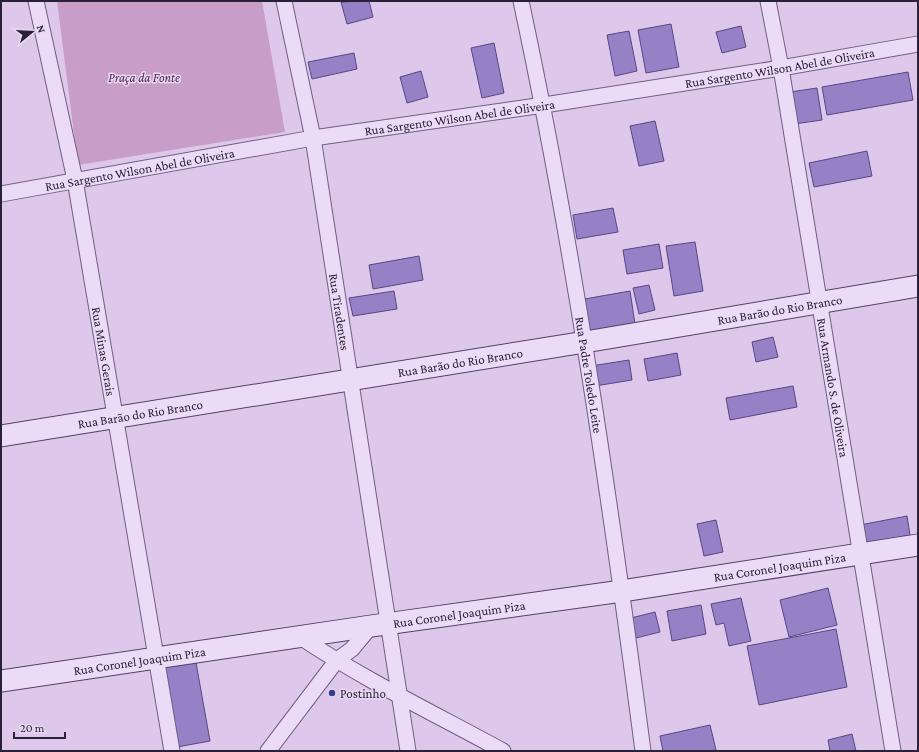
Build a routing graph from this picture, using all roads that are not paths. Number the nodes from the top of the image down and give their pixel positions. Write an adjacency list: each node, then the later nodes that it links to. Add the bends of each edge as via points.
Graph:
1 (36, 1): 9 (street, Rua Minas Gerais)
2 (284, 1): 8 (street, Rua Tiradentes)
3 (522, 1): 7 (street, Rua Padre Toledo Leite)
4 (768, 1): 6 (street, Rua Armando S. de Oliveira)
5 (918, 44): 6 (street, Rua Sargento Wilson Abel de Oliveira)
6 (781, 68): 7 (street, Rua Sargento Wilson Abel de Oliveira); 12 (street, Rua Armando S. de Oliveira)
7 (544, 105): 8 (street, Rua Sargento Wilson Abel de Oliveira); 13 (street, Rua Padre Toledo Leite)
8 (313, 138): 9 (street, Rua Sargento Wilson Abel de Oliveira); 14 (street, Rua Tiradentes)
9 (75, 180): 10 (street, Rua Sargento Wilson Abel de Oliveira); 15 (street, Rua Minas Gerais)
10 (1, 194)
11 (918, 286): 12 (main road, Rua Barão do Rio Branco)
12 (819, 303): 13 (main road, Rua Barão do Rio Branco); 18 (street, Rua Armando S. de Oliveira)
13 (585, 342): 14 (main road, Rua Barão do Rio Branco); 19 (street, Rua Padre Toledo Leite)
14 (350, 379): 15 (main road, Rua Barão do Rio Branco); 20 (street, Rua Tiradentes)
15 (115, 417): 16 (main road, Rua Barão do Rio Branco); 22 (street, Rua Minas Gerais)
16 (1, 436)
17 (918, 545): 18 (main road, Rua Coronel Joaquim Piza)
18 (860, 554): 19 (main road, Rua Coronel Joaquim Piza); 31 (street, Rua Armando S. de Oliveira)
19 (622, 591): 20 (main road, Rua Coronel Joaquim Piza); 30 (street, Rua Padre Toledo Leite)
20 (380, 625): 21 (main road, Rua Coronel Joaquim Piza); 23 (street); 25 (street, Rua Tiradentes)
21 (300, 637): 22 (main road, Rua Coronel Joaquim Piza); 23 (street)
22 (155, 657): 24 (main road, Rua Coronel Joaquim Piza); 26 (street, Rua Minas Gerais)
23 (337, 660): 25 (street); 27 (street)
24 (1, 681)
25 (400, 696): 28 (street, Rua Tiradentes); 29 (street)
26 (172, 751)
27 (268, 751)
28 (408, 751)
29 (503, 751)
30 (643, 751)
31 (893, 751)

